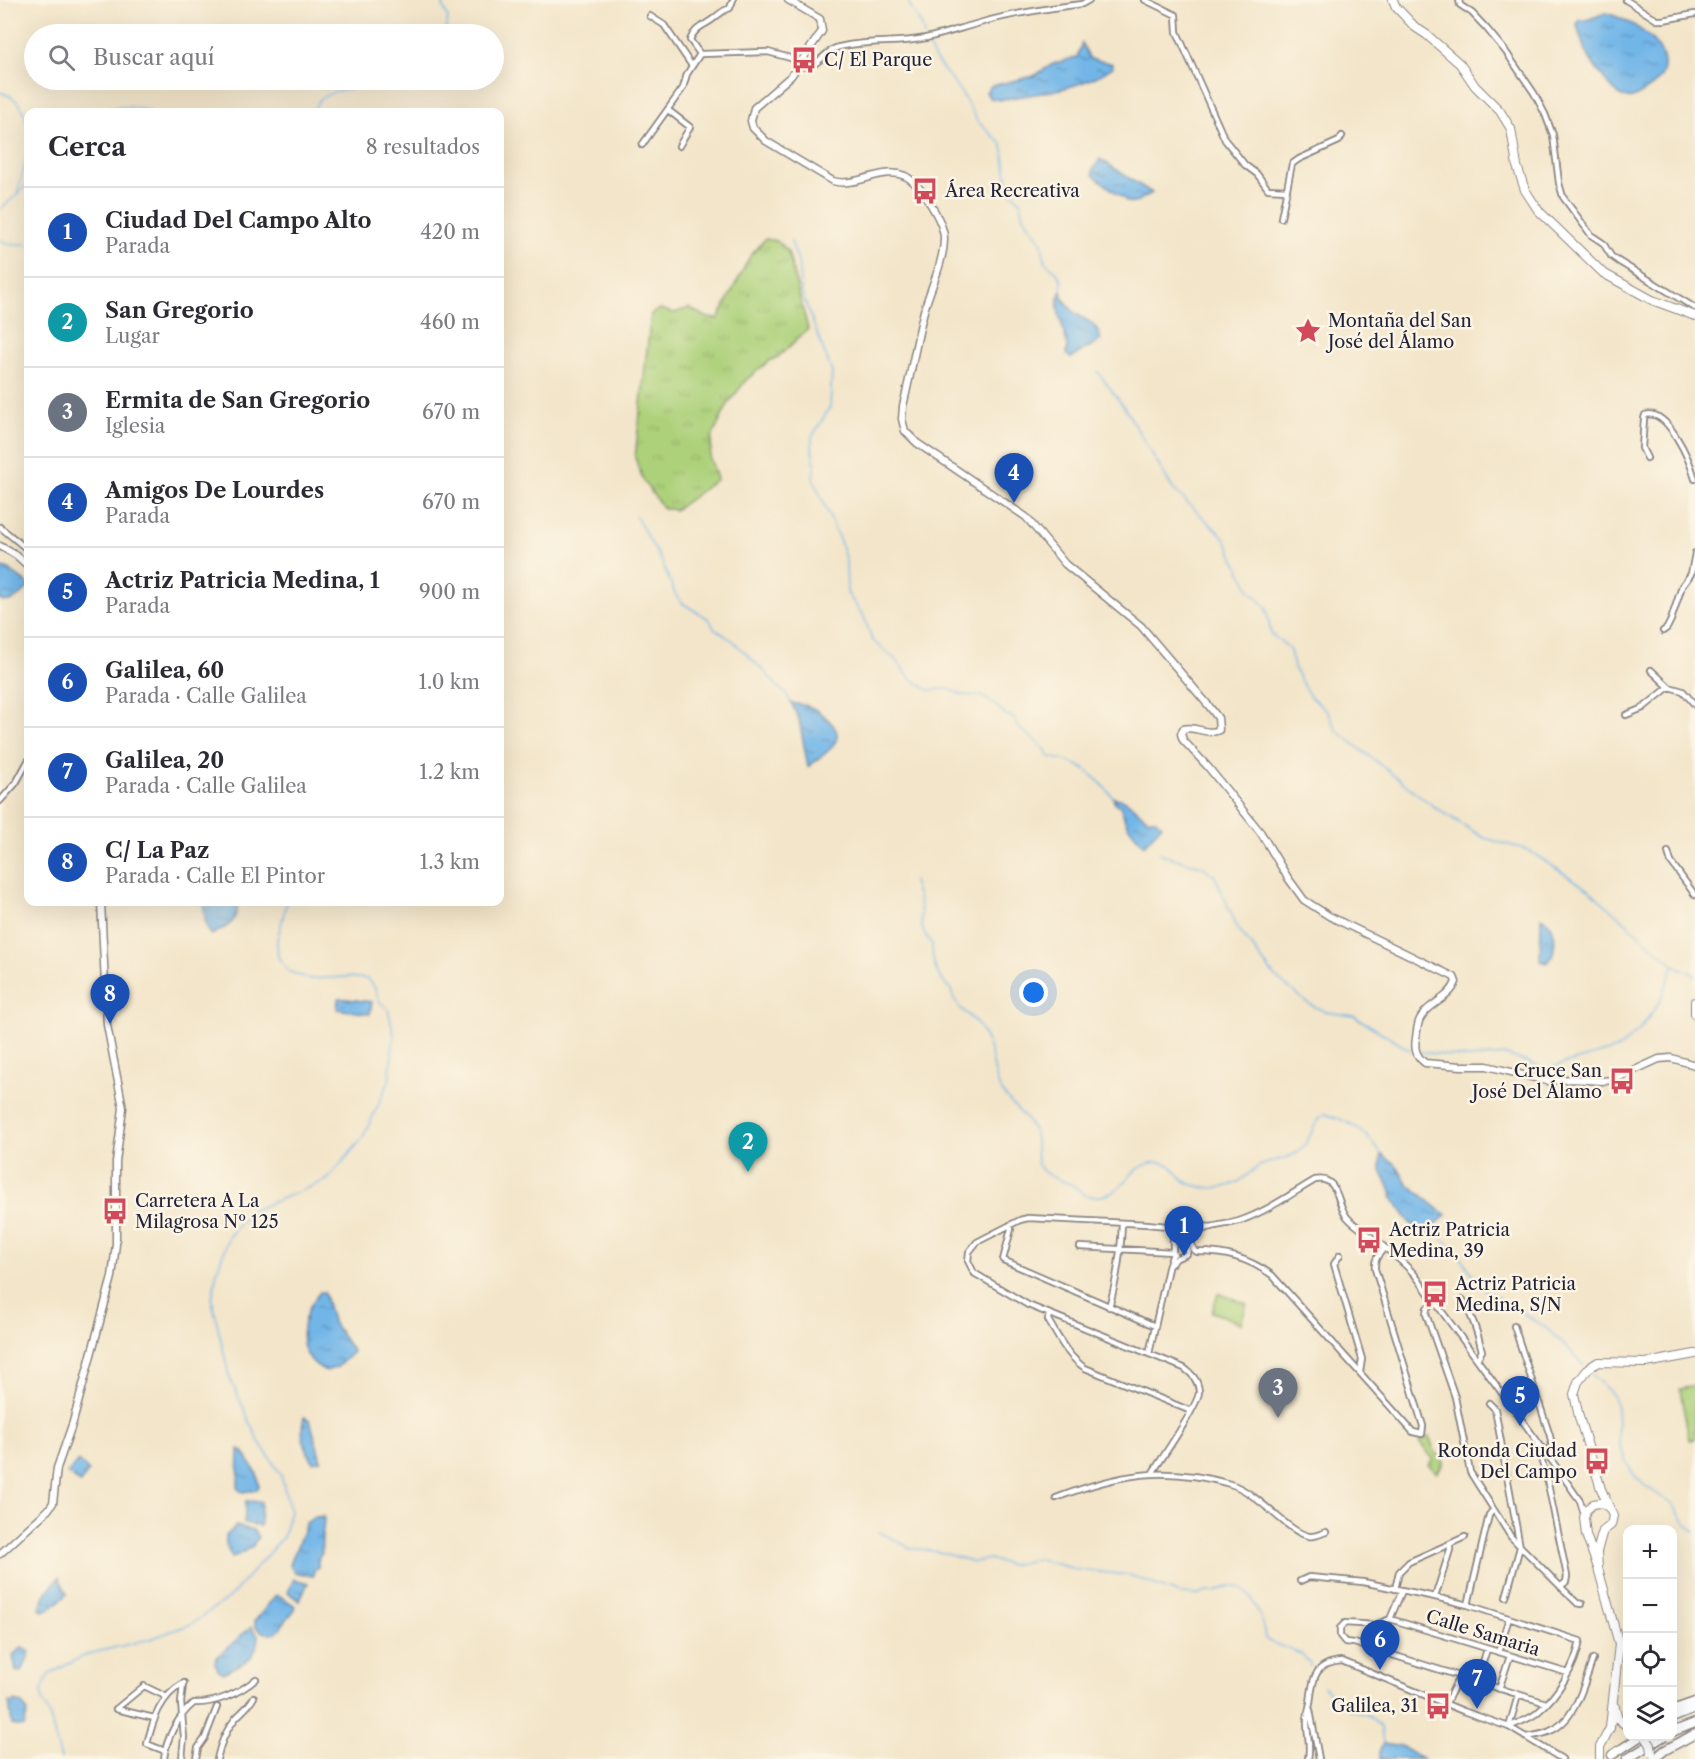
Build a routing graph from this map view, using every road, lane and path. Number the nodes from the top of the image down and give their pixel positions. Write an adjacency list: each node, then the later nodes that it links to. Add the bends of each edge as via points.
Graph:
1 (733, 0): 10 (street, via 730,8 692,34 690,40)
2 (788, 0): 11 (street, via 813,13 822,25)
3 (1089, 0): 11 (street, via 908,42 870,41 838,47 817,63 805,67)
4 (1145, 0): 17 (street, via 1176,15 1177,32 1225,140 1270,191)
5 (1393, 0): 20 (main road, via 1415,27 1460,64 1500,111 1511,129 1525,190 1539,210 1603,273 1652,300)
6 (1459, 0): 19 (street, via 1506,52 1534,93 1552,135 1563,196 1591,235 1618,261)
7 (1626, 0): 8 (street, via 1657,20)
8 (1695, 14)
9 (650, 16): 12 (street, via 664,25)
10 (700, 54): 11 (street, via 768,52); 12 (street)
11 (800, 64): 40 (street, via 754,108 751,121 758,134 822,176 842,184 890,173 907,177 923,193 944,230 940,262 903,406 905,431 1026,517 1065,564 1141,626 1218,718 1218,730 1208,733 1190,727 1183,729 1183,740 1254,823 1304,900 1454,978 1456,982 1449,995 1419,1020 1415,1042 1419,1059 1425,1063 1502,1068 1547,1081 1613,1080 1659,1059)
12 (692, 66): 13 (street)
13 (668, 110): 15 (street); 16 (street, via 690,127)
14 (1342, 136): 17 (street, via 1339,141 1295,161)
15 (642, 145)
16 (679, 146)
17 (1287, 190): 18 (street)
18 (1281, 218)
19 (1695, 308)
20 (1695, 316)
21 (1647, 458): 22 (street, via 1642,448 1644,419 1652,414 1677,437)
22 (1695, 479)
23 (0, 526): 25 (street)
24 (0, 546): 27 (street)
25 (24, 547)
26 (1695, 554): 28 (street, via 1691,574)
27 (24, 562)
28 (1663, 631)
29 (1651, 669): 30 (street)
30 (1669, 687): 31 (street, via 1683,691); 32 (street)
31 (1695, 705)
32 (1626, 716)
33 (24, 768): 34 (street)
34 (0, 801)
35 (1668, 852): 36 (street)
36 (1695, 895)
37 (101, 906): 86 (street, via 107,1025 123,1108 116,1162 117,1235 112,1277 57,1468 53,1503)
38 (1695, 1002): 39 (main road)
39 (1695, 1015)
40 (1695, 1065)
41 (1122, 1223): 42 (street, via 1028,1218); 43 (street); 47 (street)
42 (1010, 1225): 56 (street, via 1003,1260); 57 (street, via 977,1242 968,1261 974,1273)
43 (1180, 1227): 44 (street); 45 (street, via 1187,1228); 49 (street, via 1173,1232)
44 (1212, 1227): 45 (street, via 1198,1231); 48 (street, via 1253,1215 1322,1178 1336,1188 1349,1220)
45 (1190, 1239): 50 (street, via 1194,1250); 51 (street)
46 (1080, 1247): 47 (street)
47 (1122, 1248): 49 (street); 56 (street)
48 (1385, 1248): 55 (street, via 1406,1264); 63 (street, via 1377,1255 1375,1269 1422,1434 1413,1432)
49 (1173, 1252): 51 (street); 53 (street)
50 (1206, 1252): 51 (street); 63 (street, via 1238,1256 1272,1275)
51 (1184, 1255): 53 (street)
52 (1340, 1255): 63 (street, via 1334,1264 1362,1359)
53 (1168, 1268): 58 (street)
54 (1463, 1299): 62 (street, via 1480,1341 1482,1351)
55 (1434, 1302): 62 (street); 75 (street, via 1426,1308 1426,1314 1455,1397 1470,1472)
56 (1109, 1307): 58 (street)
57 (1049, 1314): 60 (street); 65 (street, via 1048,1320 1075,1362)
58 (1155, 1326): 60 (street)
59 (1514, 1326): 67 (street, via 1550,1436 1552,1446)
60 (1149, 1354): 65 (street, via 1192,1374 1199,1390)
61 (1695, 1354): 71 (main road, via 1646,1363 1598,1362 1578,1382 1574,1394)
62 (1477, 1359): 66 (street)
63 (1360, 1372)
64 (1490, 1403): 78 (street, via 1495,1409)
65 (1191, 1411): 68 (street)
66 (1530, 1432): 67 (street); 70 (street)
67 (1546, 1454): 69 (street)
68 (1153, 1472): 73 (street, via 1119,1476); 82 (street, via 1231,1484 1256,1498 1299,1533 1315,1536)
69 (1560, 1472): 70 (street, via 1553,1469); 72 (street)
70 (1546, 1479): 89 (street, via 1567,1576)
71 (1601, 1489): 74 (main road); 76 (main road)
72 (1574, 1493): 74 (street); 77 (street)
73 (1056, 1498)
74 (1594, 1504): 76 (main road, via 1604,1504); 77 (main road)
75 (1493, 1510): 80 (street); 95 (street)
76 (1612, 1511): 81 (main road, via 1613,1521)
77 (1584, 1514): 79 (main road)
78 (1515, 1522): 80 (street, via 1513,1529); 85 (street)
79 (1585, 1524): 81 (main road, via 1591,1530); 87 (main road)
80 (1505, 1530): 85 (street)
81 (1603, 1531): 87 (main road)
82 (1326, 1532)
83 (1465, 1537): 84 (street)
84 (1449, 1545): 90 (street, via 1409,1562 1400,1572); 92 (street)
85 (1520, 1547): 89 (street); 93 (street)
86 (0, 1554)
87 (1598, 1568): 110 (main road, via 1619,1644)
88 (1300, 1581): 90 (street, via 1309,1577)
89 (1560, 1586): 94 (street)
90 (1395, 1589): 91 (street)
91 (1402, 1591): 92 (street); 97 (street)
92 (1435, 1597): 95 (street)
93 (1506, 1598)
94 (1582, 1604)
95 (1468, 1605): 96 (street)
96 (1509, 1618): 99 (street); 102 (street, via 1580,1641)
97 (1390, 1619): 98 (street, Calle Samaria); 103 (street, via 1375,1625 1346,1623 1340,1628 1340,1636 1345,1642)
98 (1487, 1649): 99 (street, Calle Samaria); 105 (street)
99 (1498, 1652): 100 (street, Calle Samaria)
100 (1510, 1656): 102 (street, Calle Samaria); 106 (street)
101 (1593, 1659): 128 (street, via 1577,1706 1556,1728)
102 (1568, 1673): 113 (street)
103 (1459, 1677): 105 (street); 112 (street)
104 (256, 1680): 119 (street, via 208,1703 194,1703)
105 (1476, 1682): 106 (street)
106 (1499, 1689): 107 (street)
107 (1518, 1695): 113 (street); 123 (street)
108 (167, 1697): 119 (street, via 184,1683); 120 (street); 120 (street, via 144,1686 116,1709)
109 (254, 1697): 139 (street, via 236,1718)
110 (1614, 1700): 121 (main road, via 1618,1719); 127 (main road)
111 (1695, 1702): 116 (highway)
112 (1446, 1703): 115 (street, via 1342,1661 1319,1669 1312,1680); 123 (street)
113 (1546, 1703): 123 (street, via 1537,1714)
114 (217, 1707): 138 (street)
115 (1310, 1708): 140 (street); 141 (street)
116 (1677, 1708)
117 (1695, 1709): 118 (highway)
118 (1677, 1716)
119 (182, 1717): 132 (street); 137 (street)
120 (154, 1718): 132 (street, via 147,1744)
121 (1623, 1723)
122 (1695, 1723): 125 (highway)
123 (1509, 1727): 128 (street)
124 (1623, 1728): 127 (main road)
125 (1677, 1730)
126 (1695, 1734): 134 (highway)
127 (1608, 1735): 135 (main road)
128 (1525, 1737): 142 (street)
129 (1636, 1741): 133 (highway)
130 (1646, 1741): 134 (main road, bridge)
131 (1657, 1741): 143 (highway)
132 (165, 1751): 136 (street)
133 (1612, 1755)
134 (1652, 1757)
135 (1599, 1758)
136 (164, 1759)
137 (183, 1759)
138 (196, 1759)
139 (217, 1759)
140 (1308, 1759)
141 (1319, 1759)
142 (1562, 1759)
143 (1627, 1759)

